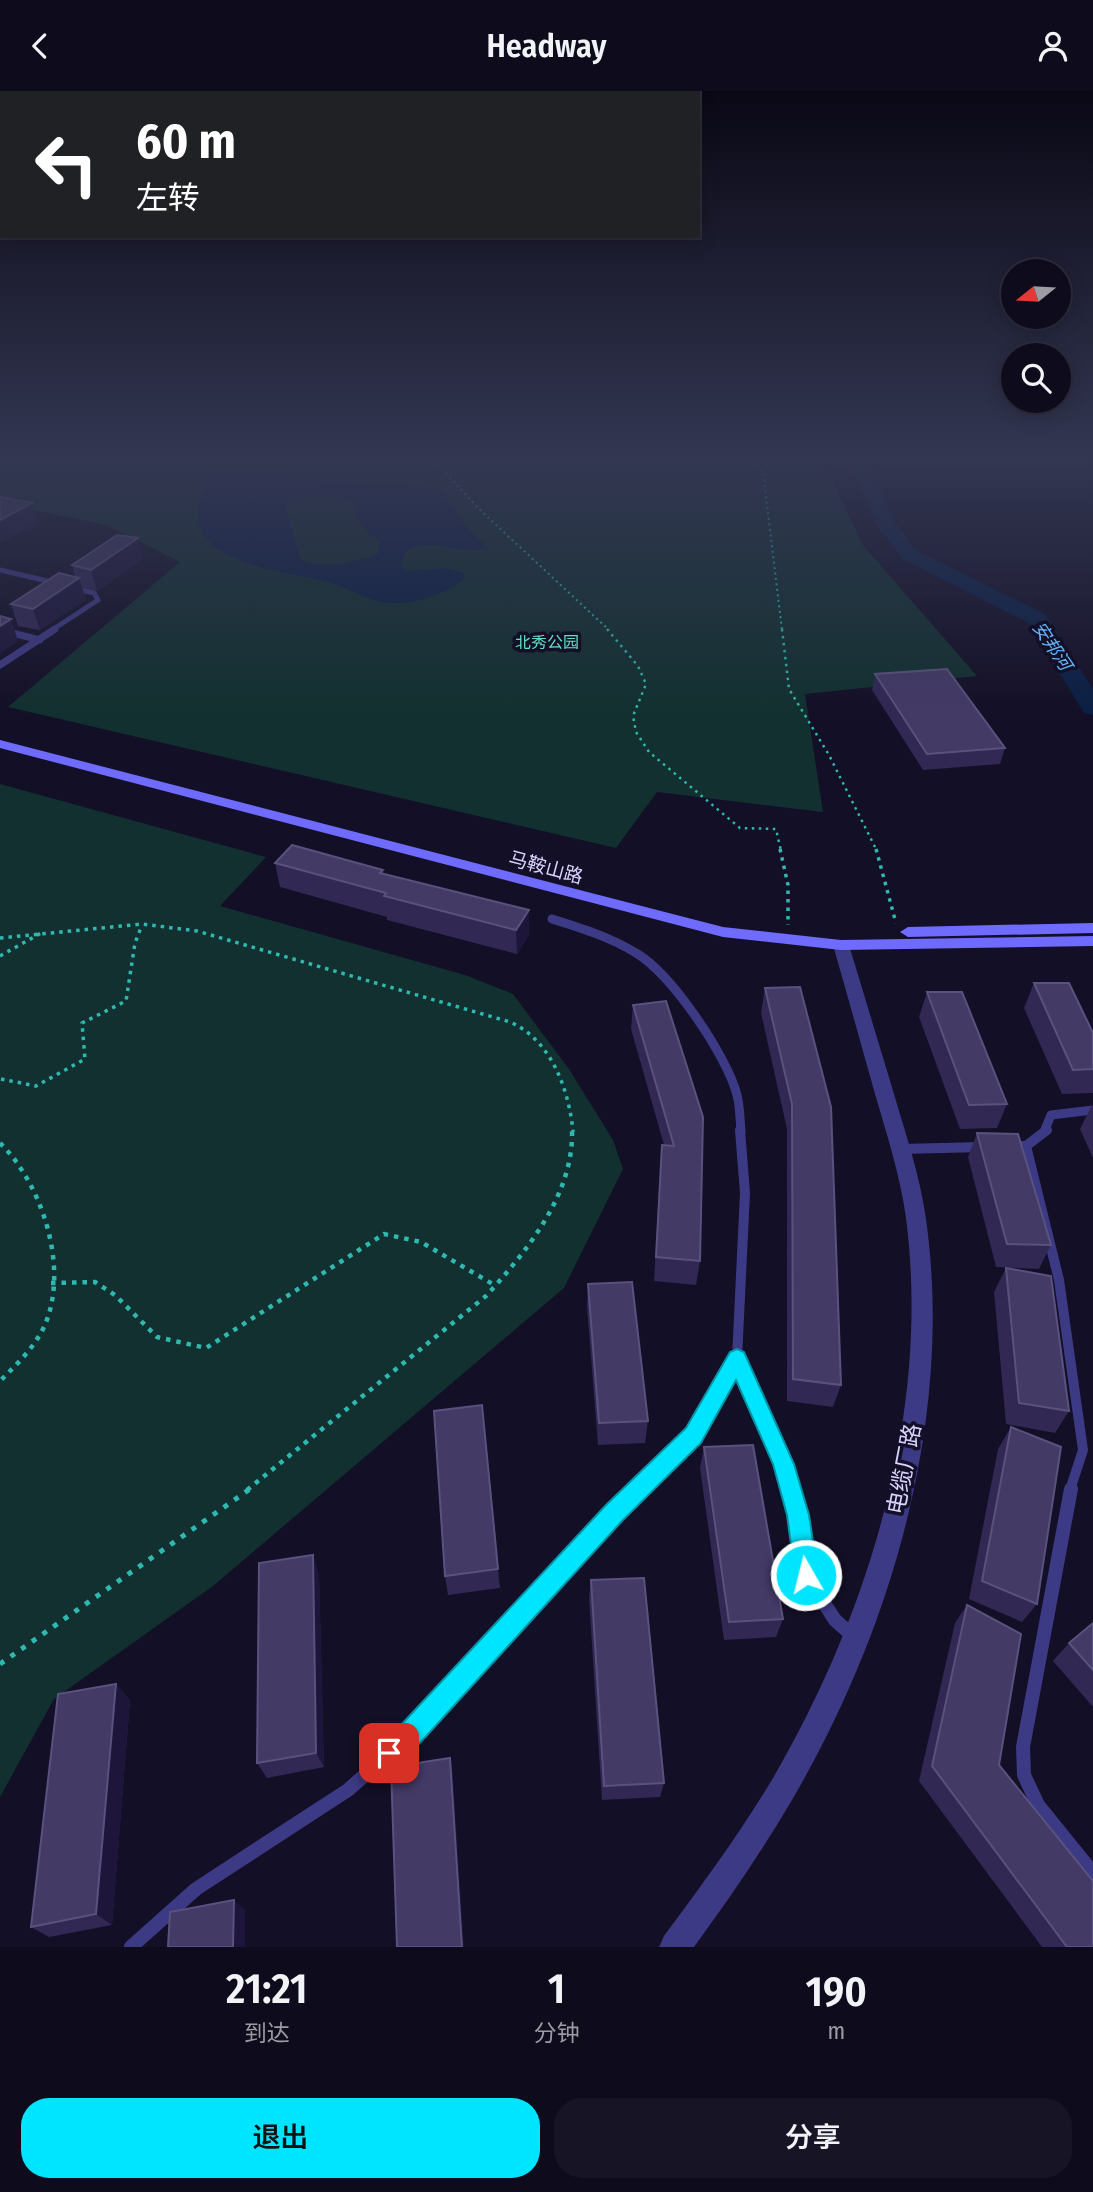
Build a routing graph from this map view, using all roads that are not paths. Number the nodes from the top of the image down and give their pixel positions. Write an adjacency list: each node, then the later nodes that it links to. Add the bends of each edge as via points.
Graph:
1 (0, 569): 3 (lane, via 99,597)
2 (0, 630): 3 (lane)
3 (40, 640): 4 (lane)
4 (0, 666)
5 (0, 734): 8 (main road, 马鞍山路, via 652,904 788,930)
6 (0, 744): 10 (main road, 马鞍山路, via 692,925 760,938)
7 (552, 919): 14 (lane, via 639,954 690,1010 728,1069 738,1096 745,1192)
8 (1093, 928)
9 (1093, 941): 10 (main road, 马鞍山路)
10 (841, 945): 13 (street, 电缆厂路)
11 (1093, 1110): 12 (lane, via 1051,1115 1048,1129)
12 (1026, 1146): 13 (lane); 15 (lane, via 1059,1280)
13 (901, 1149): 16 (street, 电缆厂路, via 918,1235 923,1339 911,1442 886,1555)
14 (737, 1358): 16 (lane, via 783,1464 798,1515 806,1575 835,1620); 18 (lane, via 693,1436 614,1513 410,1735 348,1790 197,1889)
15 (1088, 1449): 17 (lane, via 1067,1500 1023,1747 1024,1775 1038,1805)
16 (857, 1640): 19 (street, 电缆厂路, via 773,1807)
17 (1093, 1873)
18 (131, 1947)
19 (676, 1947)

